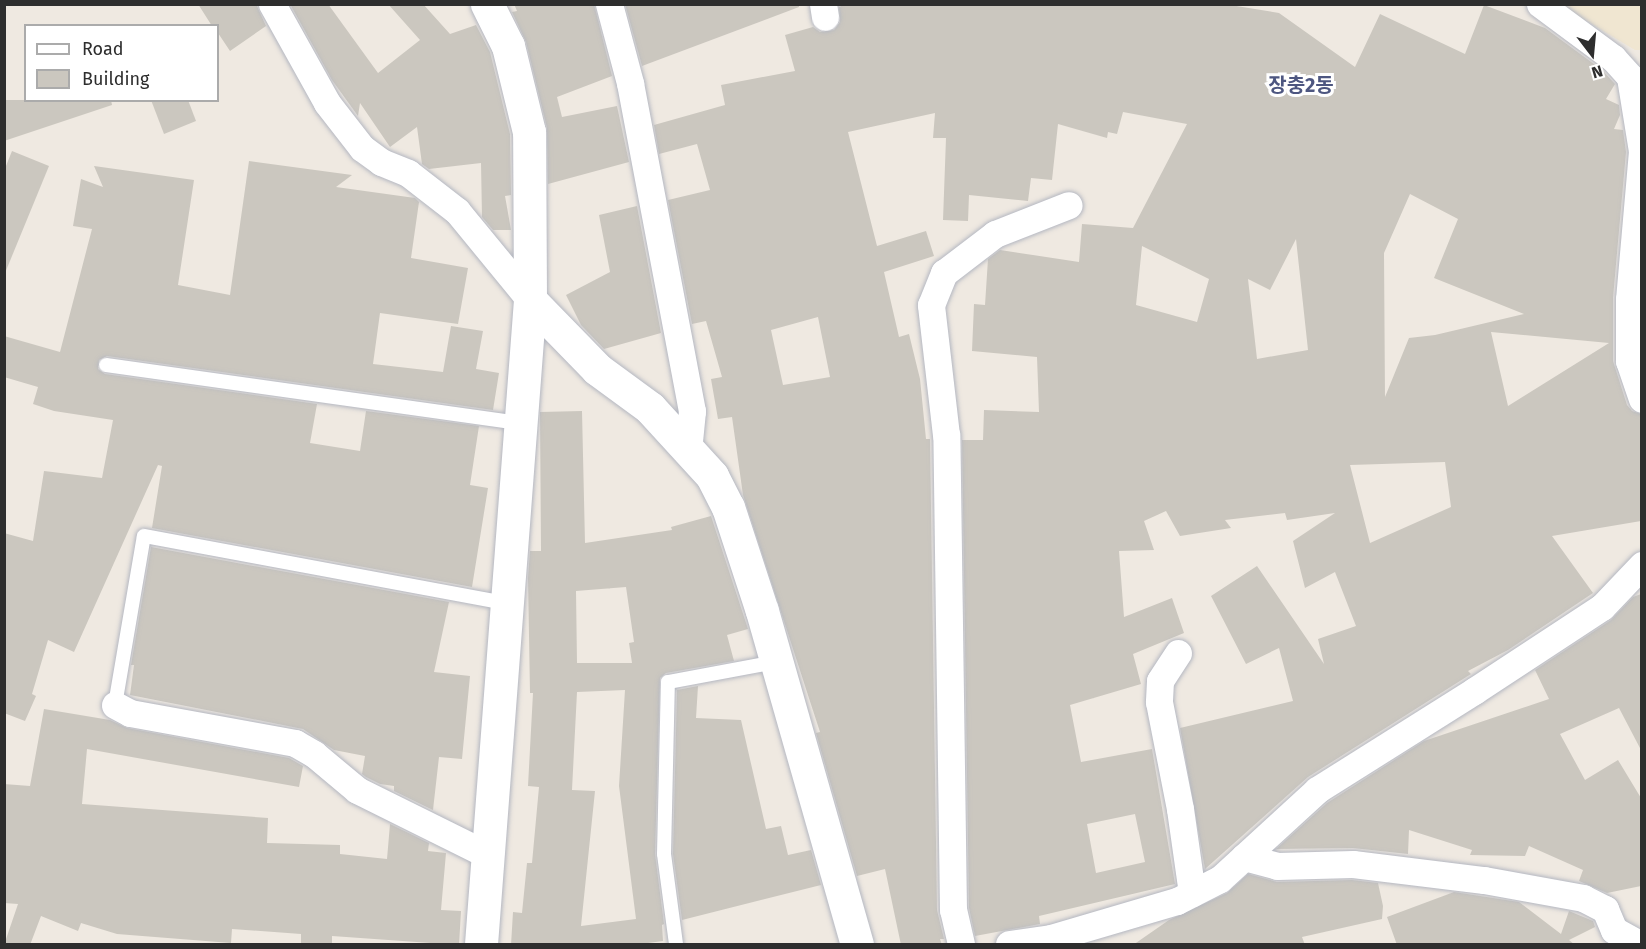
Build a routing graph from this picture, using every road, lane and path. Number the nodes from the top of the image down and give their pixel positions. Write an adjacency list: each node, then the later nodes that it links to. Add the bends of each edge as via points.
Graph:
1 (272, 4): 7 (street, via 327,103 362,148 381,162 408,173 457,211)
2 (486, 4): 7 (street, via 508,46 529,132)
3 (609, 4): 11 (street, via 630,83 692,411)
4 (1540, 4): 5 (street, via 1613,58 1630,77)
5 (1641, 151): 9 (street, via 1629,361)
6 (1069, 205): 23 (street, via 995,234 944,273 931,305 946,435 953,910)
7 (530, 300): 10 (street); 11 (street, via 597,369 650,408)
8 (106, 365): 10 (lane)
9 (1641, 399)
10 (519, 423): 13 (street)
11 (688, 451): 15 (street, via 712,476 728,507)
12 (1641, 565): 18 (street, via 1602,607 1317,790)
13 (507, 603): 16 (lane, via 144,536); 17 (street)
14 (1178, 653): 19 (street, via 1160,681 1159,702)
15 (776, 662): 21 (lane, via 668,682 664,854); 22 (street)
16 (115, 705): 17 (street, via 130,713 295,743 357,790)
17 (488, 855): 20 (street)
18 (1244, 857): 19 (street, via 1220,879); 25 (street, via 1277,866 1353,864 1462,877 1583,898 1605,909 1614,930)
19 (1192, 893): 24 (street, via 1177,901 1051,938)
20 (481, 945)
21 (676, 945)
22 (857, 945)
23 (961, 945)
24 (1009, 945)
25 (1639, 945)

